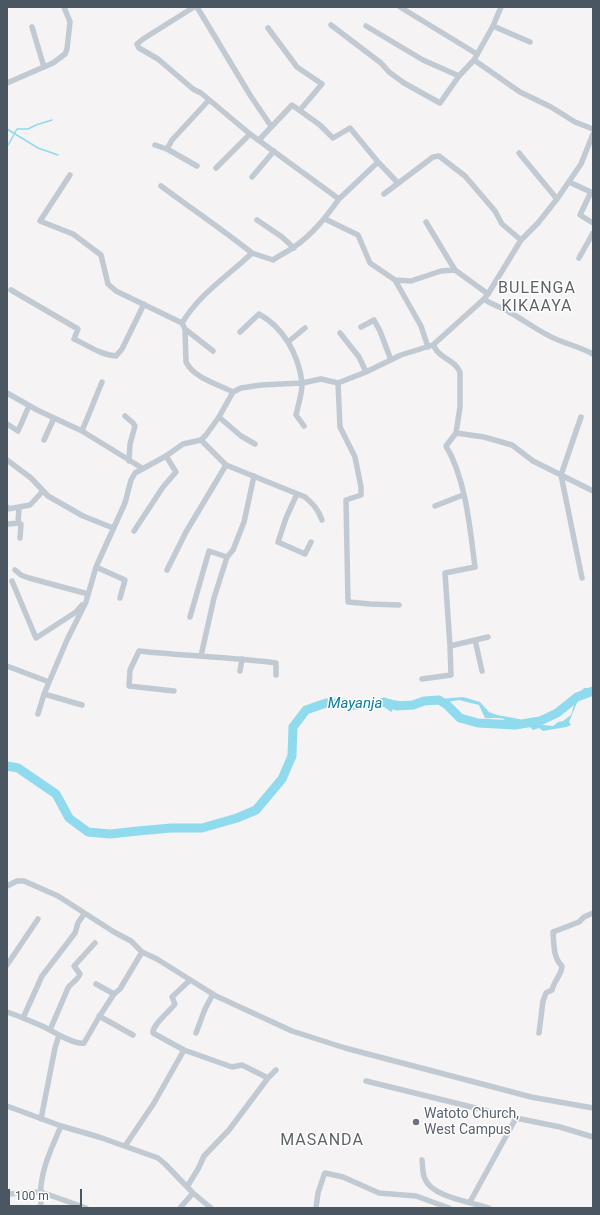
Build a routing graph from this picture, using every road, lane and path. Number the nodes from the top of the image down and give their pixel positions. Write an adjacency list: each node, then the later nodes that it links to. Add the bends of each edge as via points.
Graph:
1 (64, 7): 14 (street, via 70,22 67,49 60,59)
2 (194, 7): 17 (street, via 143,39 137,46 158,59)
3 (197, 7): 19 (street)
4 (400, 7): 12 (street)
5 (501, 7): 8 (street)
6 (331, 25): 15 (street, via 404,83 440,103)
7 (366, 26): 15 (street, via 423,60)
8 (493, 26): 11 (street); 12 (street)
9 (32, 27): 14 (street)
10 (268, 28): 18 (street, via 297,67 322,84)
11 (530, 42)
12 (477, 54): 13 (street)
13 (474, 60): 15 (street); 20 (street, via 520,92 551,106 575,122)
14 (44, 67): 16 (street)
15 (459, 76)
16 (7, 83)
17 (209, 100): 21 (street); 25 (street, via 172,140)
18 (300, 110): 19 (street, via 292,105); 28 (street, via 333,138 350,128)
19 (271, 126): 23 (street)
20 (593, 128)
21 (250, 134): 23 (street); 30 (street)
22 (593, 135): 33 (street, via 581,164)
23 (259, 140): 26 (street)
24 (155, 145): 25 (street)
25 (167, 149): 29 (street)
26 (274, 151): 32 (street); 38 (street)
27 (519, 153): 39 (street)
28 (378, 162): 34 (street); 38 (street)
29 (197, 166)
30 (216, 168)
31 (70, 175): 53 (street, via 40,221 73,234 101,255 108,284 116,291)
32 (252, 177)
33 (569, 182): 36 (street); 39 (street)
34 (398, 183): 37 (street); 45 (street, via 433,157 439,156 465,176 495,211 502,224)
35 (161, 186): 47 (street)
36 (592, 192): 43 (street, via 580,216)
37 (384, 194)
38 (338, 199): 40 (street)
39 (557, 199): 45 (street)
40 (325, 219): 46 (street); 50 (street, via 358,235 370,263)
41 (257, 220): 46 (street)
42 (426, 222): 49 (street)
43 (593, 223)
44 (593, 233): 48 (street)
45 (521, 240): 52 (street)
46 (294, 248): 47 (street, via 273,260)
47 (252, 253): 54 (street, via 206,293)
48 (579, 258)
49 (455, 270): 50 (street, via 441,271 411,281); 52 (street)
50 (395, 280): 61 (street)
51 (11, 290): 53 (street, via 78,329 74,339 116,356)
52 (486, 297): 61 (street); 63 (street, via 492,305 508,311 532,327)
53 (144, 304): 54 (street)
54 (182, 322): 57 (street)
55 (360, 327): 64 (street, via 374,320)
56 (305, 328): 60 (street)
57 (185, 329): 62 (street); 69 (street, via 188,366 203,378)
58 (240, 332): 60 (street, via 259,314 276,326)
59 (340, 333): 65 (street, via 359,357)
60 (288, 342): 67 (street, via 296,358)
61 (430, 346): 64 (street); 79 (street, via 453,362 460,372 460,407)
62 (213, 351)
63 (593, 354)
64 (391, 360): 65 (street)
65 (366, 372): 68 (street)
66 (102, 382): 78 (street)
67 (302, 383): 68 (street, via 321,379); 69 (street, via 261,385); 77 (street, via 296,415)
68 (338, 383): 113 (street, via 340,427 355,457 361,487 361,495 346,500 348,602)
69 (233, 392): 73 (street)
70 (7, 393): 71 (street)
71 (29, 406): 75 (street); 76 (street, via 18,431)
72 (125, 416): 85 (street, via 135,426)
73 (219, 417): 81 (street); 82 (street)
74 (580, 417): 88 (street)
75 (54, 418): 78 (street); 80 (street)
76 (7, 424)
77 (304, 426)
78 (82, 431): 85 (street)
79 (456, 433): 88 (street, via 512,445 533,461); 93 (street, via 446,446 453,459)
80 (44, 440)
81 (201, 440): 83 (street, via 183,444); 86 (street)
82 (255, 444)
83 (166, 456): 87 (street); 101 (street, via 176,472)
84 (7, 460): 90 (street, via 31,478)
85 (129, 461): 87 (street)
86 (226, 465): 89 (street); 107 (street, via 186,532)
87 (142, 468): 100 (street, via 134,473 125,503)
88 (561, 475): 91 (street); 108 (street)
89 (254, 476): 92 (street); 104 (street, via 240,535)
90 (43, 491): 96 (street, via 30,505); 100 (street, via 83,516)
91 (593, 491)
92 (297, 494): 97 (street, via 314,505); 103 (street, via 278,542 305,554)
93 (463, 495): 94 (street); 117 (street, via 475,567 445,573)
94 (435, 506)
95 (7, 507): 96 (street)
96 (19, 508): 98 (street)
97 (322, 520)
98 (18, 523): 99 (street); 102 (street, via 21,524)
99 (9, 524)
100 (113, 528): 105 (street)
101 (134, 531)
102 (20, 538)
103 (311, 542)
104 (227, 557): 114 (street, via 209,551); 118 (street, via 214,598)
105 (96, 568): 110 (street); 111 (street, via 125,580)
106 (15, 570): 110 (street, via 29,578)
107 (167, 570)
108 (582, 578)
109 (12, 581): 112 (street, via 36,638 76,612)
110 (88, 594): 112 (street)
111 (120, 598)
112 (86, 602): 125 (street)
113 (399, 605)
114 (190, 617)
115 (488, 637): 116 (street)
116 (475, 640): 117 (street); 122 (street)
117 (450, 646): 124 (street, via 451,675)
118 (201, 656): 119 (street); 126 (street, via 139,651 130,670 129,686)
119 (242, 659): 121 (street); 123 (street, via 276,663)
120 (7, 666): 125 (street)
121 (240, 671)
122 (482, 672)
123 (276, 675)
124 (422, 679)
125 (49, 682): 127 (street)
126 (174, 691)
127 (44, 694): 128 (street); 129 (street)
128 (82, 705)
129 (38, 714)
130 (7, 886): 132 (street, via 18,881 27,882 58,896)
131 (593, 913): 146 (street, via 579,922 553,932 555,956 563,969 552,990 544,997)
132 (84, 914): 135 (street, via 131,941); 143 (street, via 75,933 42,976)
133 (38, 920): 136 (street)
134 (95, 943): 144 (street, via 74,966 80,976 68,988)
135 (142, 952): 137 (street); 139 (street, via 120,989)
136 (7, 965)
137 (190, 980): 140 (street); 149 (street, via 172,997 174,1006 153,1030 153,1033)
138 (96, 984): 139 (street)
139 (114, 994): 142 (street)
140 (213, 994): 145 (street); 154 (street, via 292,1031 327,1043 531,1097)
141 (7, 1012): 143 (street)
142 (100, 1016): 147 (street, via 84,1043); 148 (street)
143 (23, 1018): 144 (street)
144 (50, 1030): 147 (street)
145 (196, 1032)
146 (539, 1033)
147 (59, 1035): 156 (street)
148 (133, 1035)
149 (184, 1050): 151 (street, via 232,1067 242,1065); 159 (street, via 154,1103)
150 (276, 1070): 151 (street)
151 (268, 1078): 161 (street, via 229,1130 204,1156)
152 (366, 1081): 155 (street)
153 (7, 1106): 156 (street)
154 (593, 1108)
155 (516, 1118): 158 (street); 165 (street)
156 (41, 1119): 157 (street)
157 (61, 1126): 159 (street); 162 (street, via 46,1165)
158 (593, 1137)
159 (125, 1146): 161 (street, via 158,1158)
160 (422, 1160): 165 (street, via 424,1178 430,1188)
161 (187, 1187): 163 (street)
162 (40, 1192): 164 (street); 166 (street); 167 (street)
163 (193, 1193): 168 (street); 169 (street)
164 (7, 1194)
165 (470, 1202): 172 (street)
166 (41, 1208)
167 (86, 1208)
168 (180, 1208)
169 (211, 1208)
170 (316, 1208): 171 (street, via 324,1175 329,1173 379,1193 416,1196)
171 (449, 1208)
172 (489, 1208)

